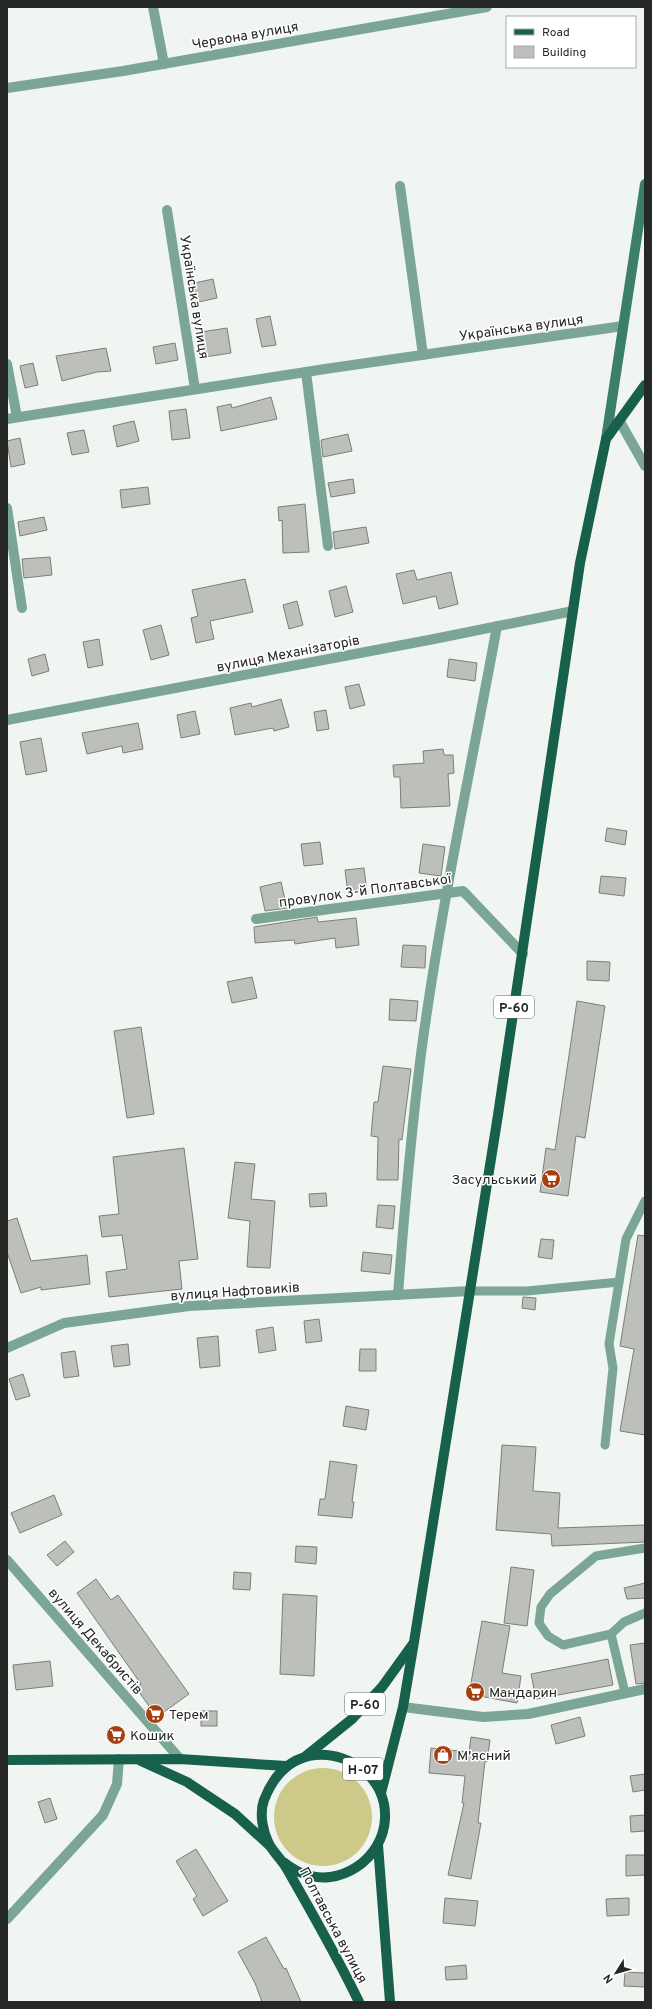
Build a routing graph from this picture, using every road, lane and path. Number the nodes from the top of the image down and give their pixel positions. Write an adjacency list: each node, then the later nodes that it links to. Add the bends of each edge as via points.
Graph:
1 (153, 7): 3 (street)
2 (487, 7): 3 (street, Червона вулиця)
3 (164, 64): 4 (street, Червона вулиця)
4 (7, 86)
5 (645, 184): 8 (main road)
6 (400, 186): 9 (street)
7 (167, 210): 13 (street, Українська вулиця)
8 (623, 326): 9 (street, Українська вулиця); 17 (main road)
9 (423, 355): 11 (street, Українська вулиця)
10 (7, 364): 14 (street)
11 (306, 372): 13 (street, Українська вулиця); 20 (street)
12 (645, 385): 16 (main road, Р-60)
13 (195, 390): 14 (street, Українська вулиця)
14 (17, 417): 15 (street, Українська вулиця)
15 (7, 419)
16 (619, 420): 17 (main road, Р-60); 18 (street)
17 (606, 439): 22 (main road, Р-60, via 580,563)
18 (645, 466)
19 (7, 508): 21 (street)
20 (328, 546)
21 (22, 608)
22 (573, 611): 23 (street, вулиця Механізаторів); 27 (main road, Р-60)
23 (498, 626): 24 (street, вулиця Механізаторів); 25 (street)
24 (7, 720)
25 (448, 893): 26 (street, провулок 3-й Полтавської); 27 (street, провулок 3-й Полтавської, via 463,891); 31 (street, via 422,1054 404,1209)
26 (256, 919)
27 (523, 954): 30 (main road, Р-60)
28 (644, 1205): 29 (lane, via 626,1239)
29 (619, 1282): 30 (lane, via 527,1291); 33 (lane, via 609,1344 613,1368)
30 (470, 1291): 31 (street, вулиця Нафтовиків); 38 (main road, Р-60)
31 (398, 1294): 32 (street, вулиця Нафтовиків, via 189,1306 64,1323)
32 (7, 1348)
33 (605, 1445)
34 (645, 1548): 37 (lane, via 596,1556 550,1594 541,1608 539,1623 548,1636 563,1645)
35 (7, 1560): 44 (street, вулиця Декабристів)
36 (645, 1613): 37 (lane, via 624,1622)
37 (611, 1634): 40 (lane)
38 (414, 1642): 41 (main road, Р-60); 42 (main road, Р-60, via 382,1687 352,1719)
39 (645, 1689): 40 (street)
40 (625, 1694): 41 (street, via 528,1714 484,1717)
41 (403, 1707): 48 (main road, Р-60)
42 (306, 1756): 47 (main road, Н-07); 48 (main road, Н-07, via 329,1754 351,1760 369,1774)
43 (119, 1759): 45 (main road, Н-07); 46 (main road, Н-07); 52 (street, via 117,1784 103,1815)
44 (180, 1759): 46 (main road, Н-07); 47 (main road, Н-07)
45 (7, 1760)
46 (137, 1760): 49 (main road, Н-07, via 187,1782 235,1814)
47 (286, 1766): 49 (main road, Н-07, via 271,1782 263,1803 262,1824)
48 (381, 1793): 50 (main road, Н-07, via 385,1820)
49 (270, 1845): 51 (main road, Н-07)
50 (378, 1845): 51 (main road, Н-07, via 364,1862 345,1873 331,1876 302,1874); 54 (main road, Полтавська вулиця / Н-07)
51 (283, 1862): 53 (main road, Полтавська вулиця / Н-07, via 343,1967)
52 (7, 1918)
53 (359, 2002)
54 (390, 2002)

